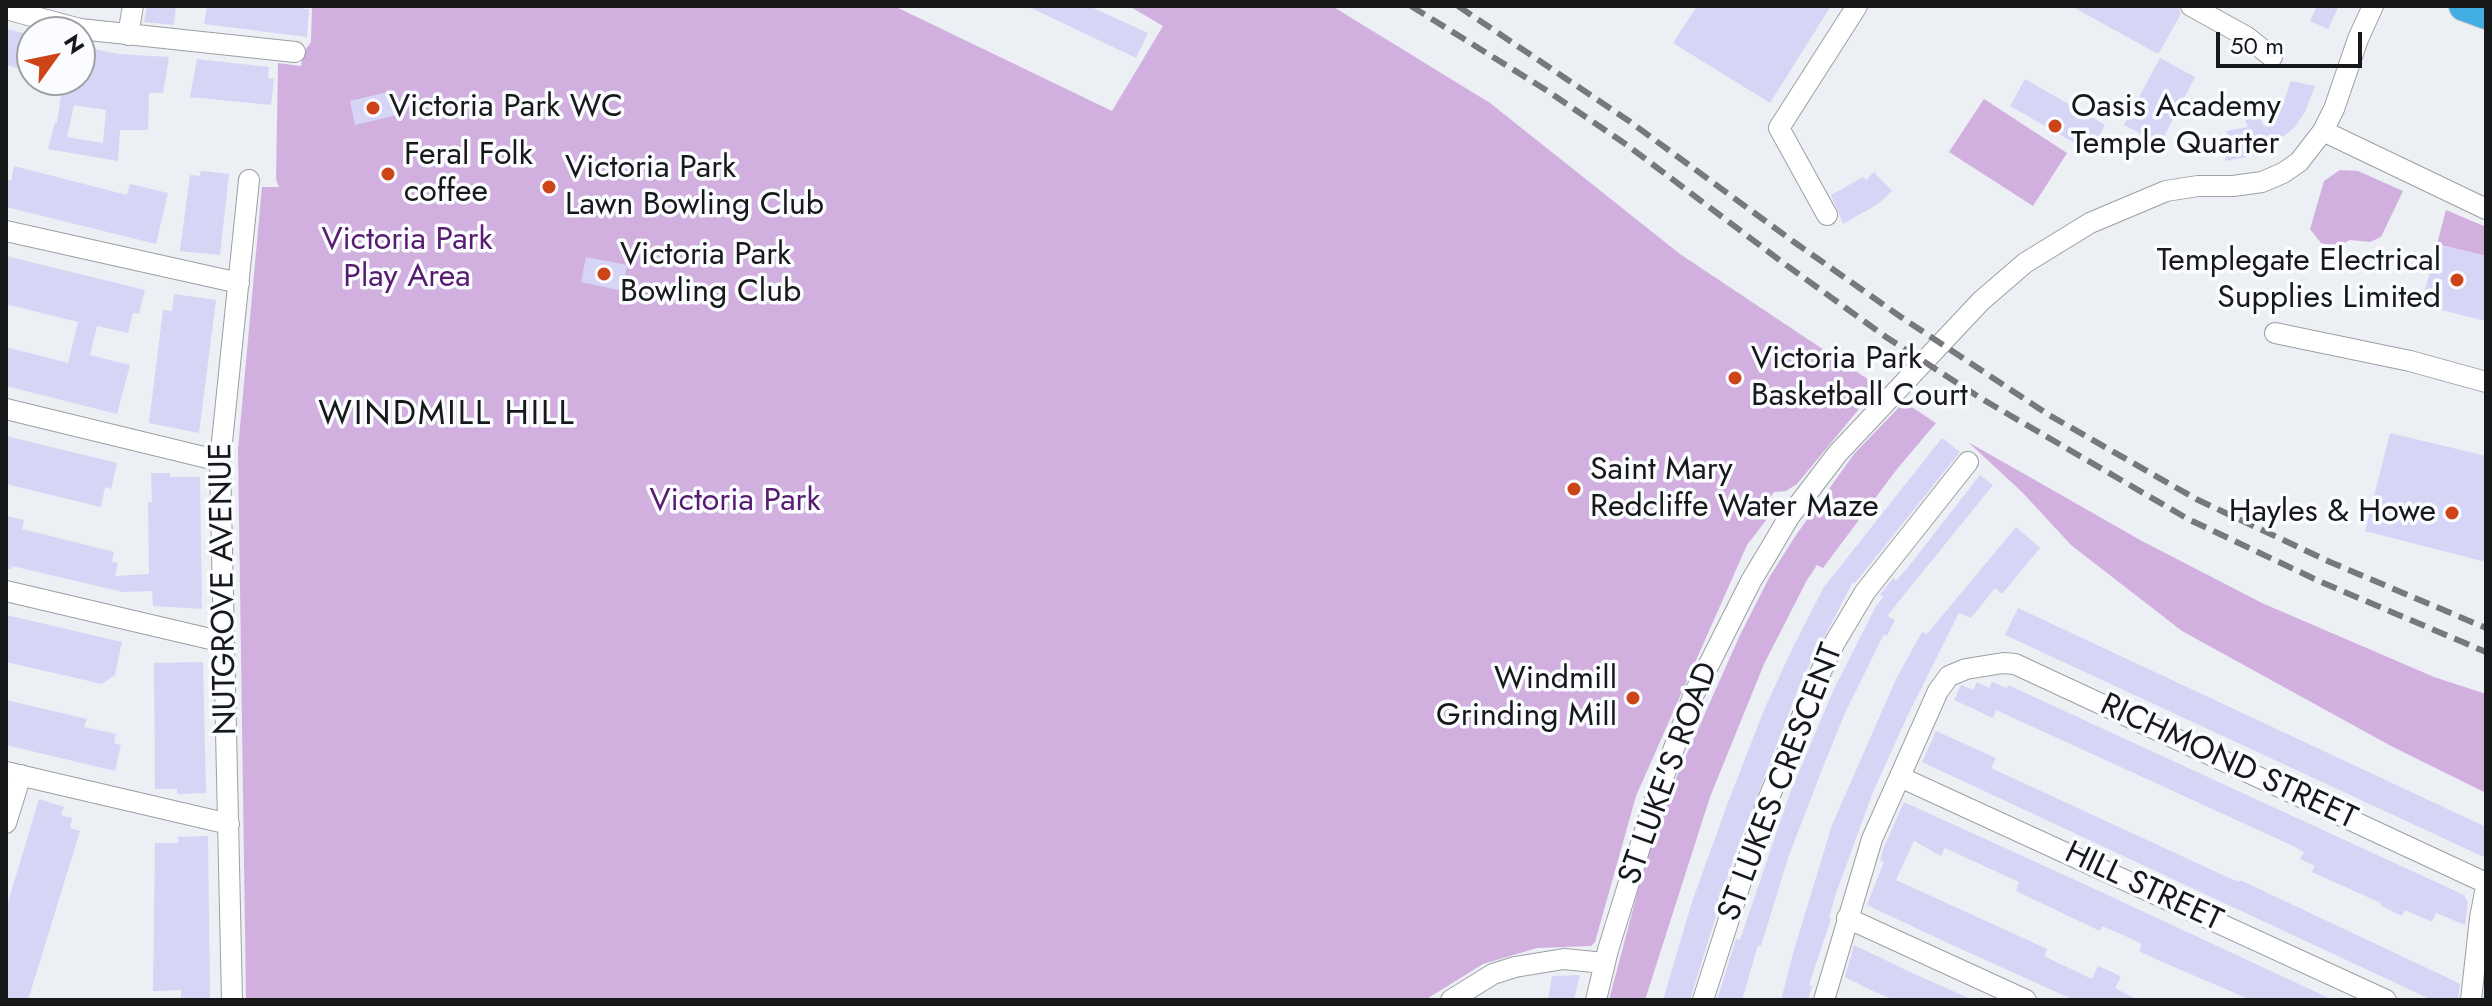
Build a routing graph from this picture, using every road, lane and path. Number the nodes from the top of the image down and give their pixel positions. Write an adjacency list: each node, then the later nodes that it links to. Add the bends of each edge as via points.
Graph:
1 (133, 6): 8 (street)
2 (1857, 6): 14 (street, via 1779,128)
3 (2191, 6): 10 (street)
4 (2373, 6): 11 (street, ST LUKE'S ROAD)
5 (2464, 6): 7 (highway)
6 (6, 9): 8 (street, via 80,29)
7 (2486, 14)
8 (128, 35): 9 (street)
9 (295, 52)
10 (2272, 57)
11 (2323, 131): 13 (street); 30 (street, ST LUKE'S ROAD, via 2283,173 2262,182 2166,191 2090,223 2025,263 1981,301 1838,453 1789,517 1694,694)
12 (249, 180): 16 (street, NUTGROVE AVENUE)
13 (2486, 209)
14 (1827, 215)
15 (6, 231): 16 (street)
16 (239, 283): 20 (street, NUTGROVE AVENUE)
17 (2275, 333): 18 (street)
18 (2486, 382)
19 (6, 409): 20 (street)
20 (220, 461): 23 (street, NUTGROVE AVENUE)
21 (1968, 462): 34 (street, ST LUKES CRESCENT, via 1865,592 1835,642 1764,810)
22 (6, 591): 23 (street)
23 (223, 642): 27 (street, NUTGROVE AVENUE)
24 (13, 774): 26 (street); 27 (street)
25 (1900, 777): 28 (street, RICHMOND STREET, via 1949,676 2015,664); 29 (street, via 1872,839); 37 (street, HILL STREET)
26 (6, 823)
27 (229, 824): 31 (street, NUTGROVE AVENUE)
28 (2486, 885): 38 (street)
29 (1847, 918): 35 (street); 36 (street)
30 (1604, 963): 32 (street, via 1564,959 1515,967); 33 (street, ST LUKE'S ROAD)
31 (232, 1000)
32 (1451, 1000)
33 (1596, 1000)
34 (1703, 1000)
35 (1824, 1000)
36 (2026, 1000)
37 (2386, 1000)
38 (2471, 1000)

